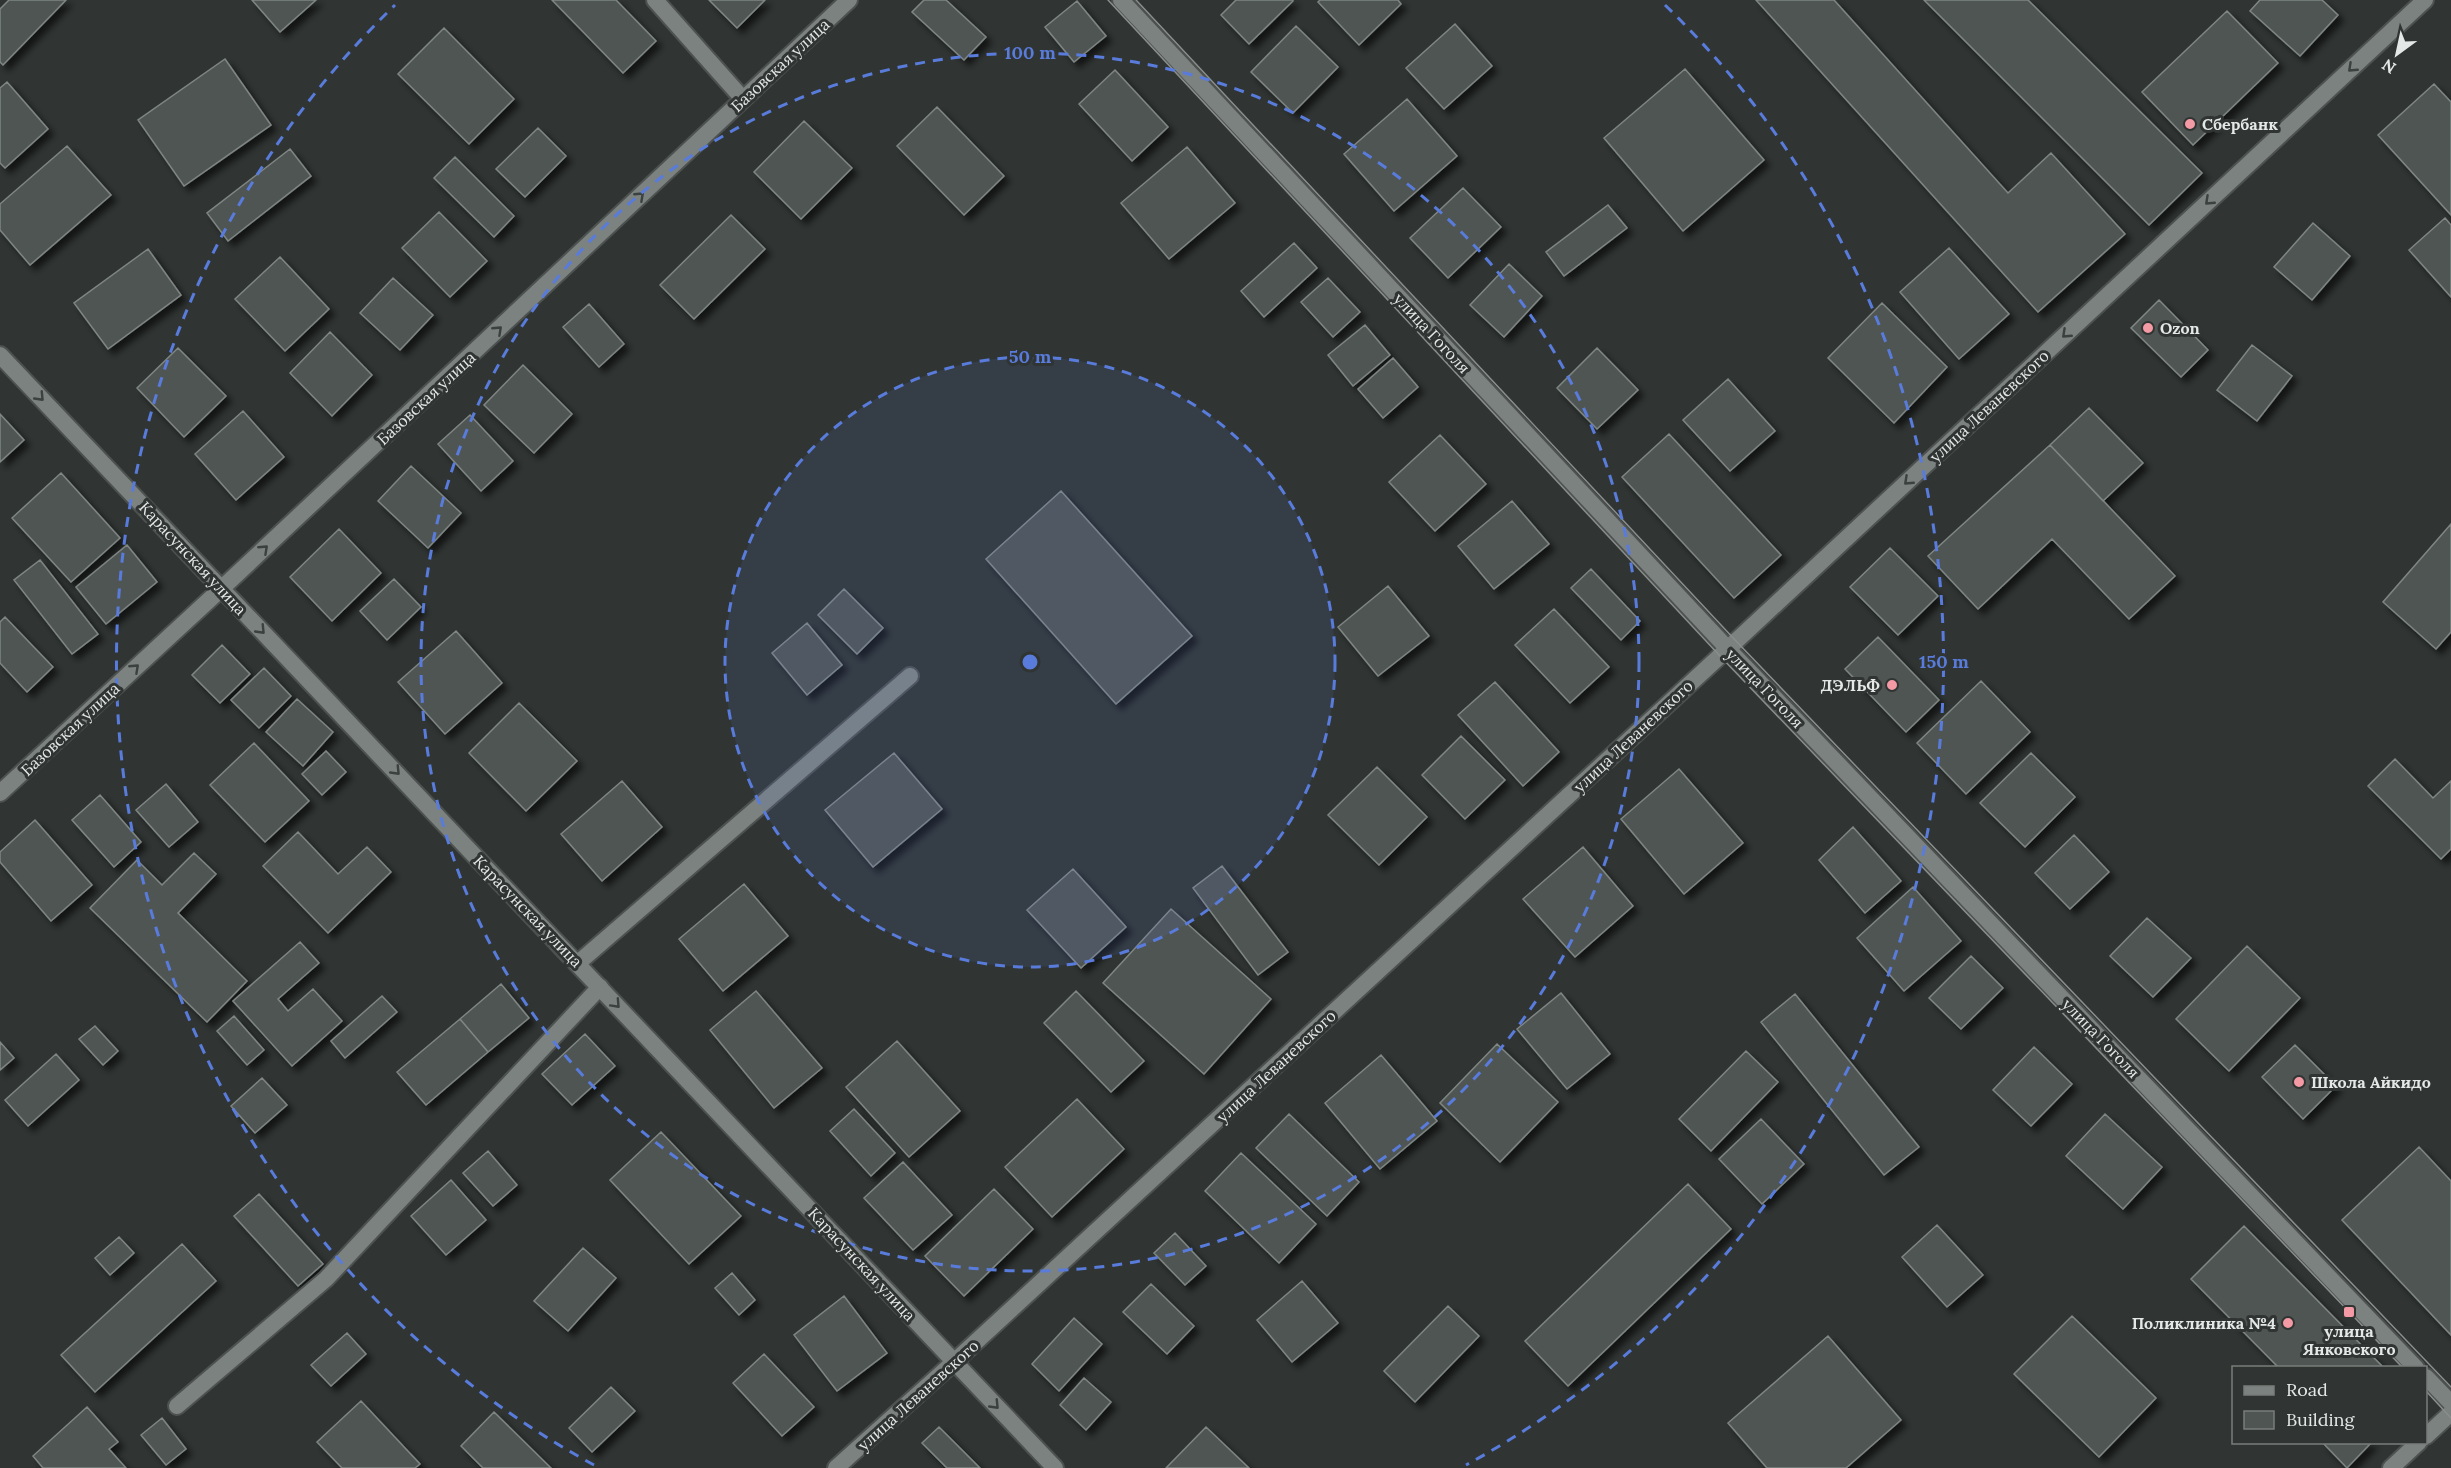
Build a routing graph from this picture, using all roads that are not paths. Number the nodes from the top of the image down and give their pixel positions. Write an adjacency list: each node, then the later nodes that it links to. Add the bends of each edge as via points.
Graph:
1 (655, 0): 5 (street)
2 (849, 0): 5 (street, Базовская улица)
3 (1121, 0): 8 (street, улица Гоголя)
4 (2425, 0): 8 (street, улица Леваневского, one-way to 8)
5 (743, 99): 7 (street, Базовская улица, one-way to 5)
6 (0, 355): 7 (street, Карасунская улица, one-way to 7)
7 (221, 589): 10 (street, Базовская улица, one-way to 7); 11 (street, Карасунская улица, one-way to 11)
8 (1728, 649): 13 (street, улица Леваневского); 14 (street, улица Гоголя)
9 (910, 676): 11 (street)
10 (0, 793)
11 (578, 963): 12 (street, Карасунская улица)
12 (600, 987): 13 (street, Карасунская улица, one-way to 13); 17 (street, via 326,1279)
13 (954, 1362): 21 (street, улица Леваневского); 22 (street, Карасунская улица, one-way to 22)
14 (2414, 1366)
15 (2427, 1378): 16 (street)
16 (2451, 1404)
17 (177, 1406)
18 (2451, 1413): 19 (street)
19 (2427, 1435)
20 (2418, 1444): 23 (street)
21 (836, 1468)
22 (1055, 1468)
23 (2391, 1468)

